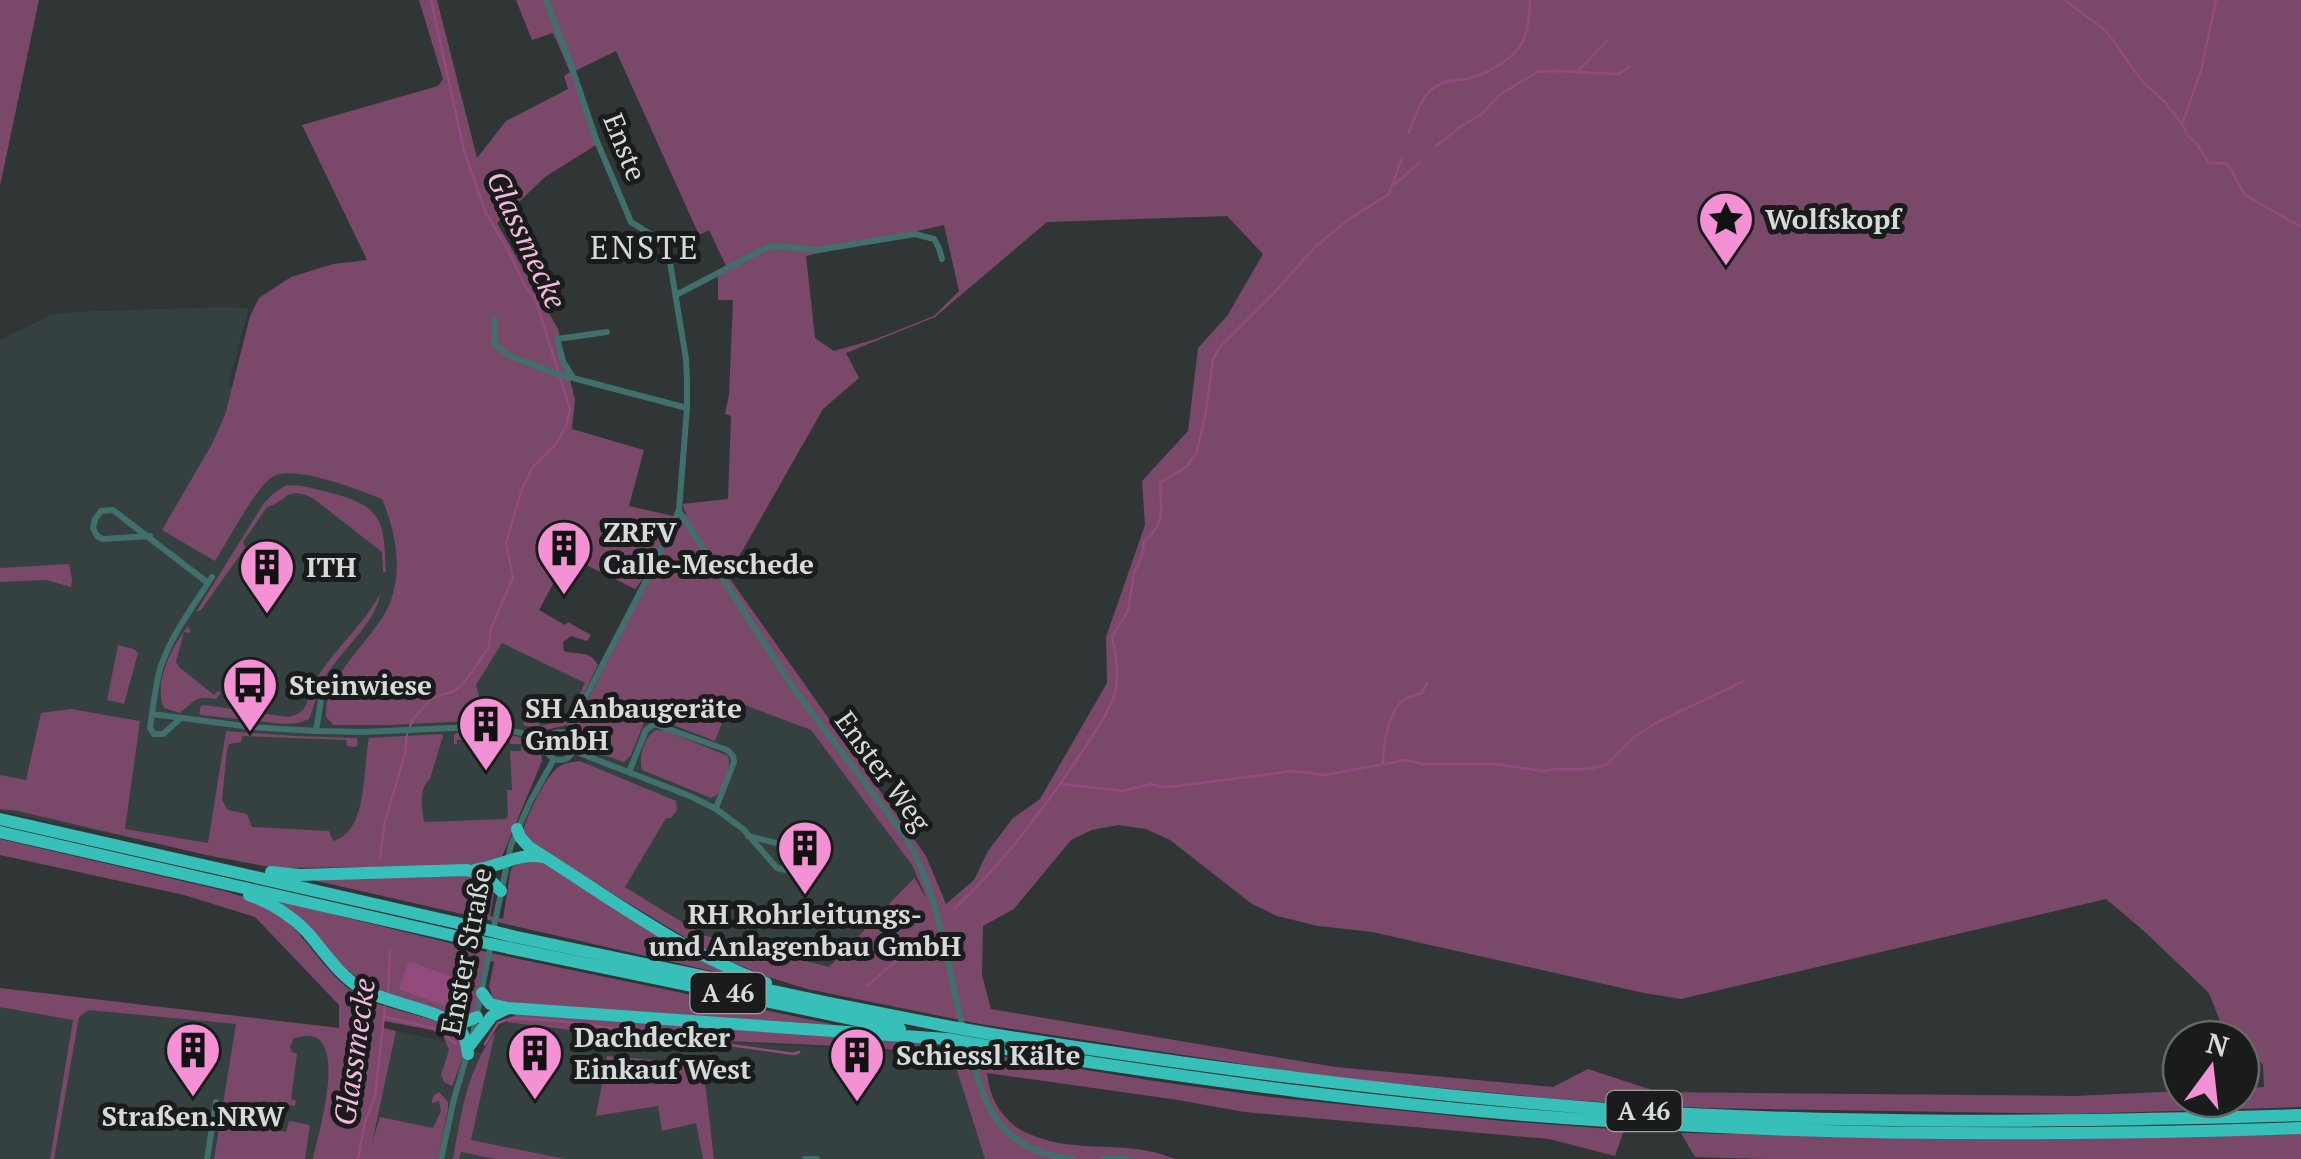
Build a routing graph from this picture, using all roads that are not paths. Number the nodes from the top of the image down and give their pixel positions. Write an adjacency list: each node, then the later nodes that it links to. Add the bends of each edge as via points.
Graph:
1 (546, 0): 3 (street, Enste, via 631,222 668,250)
2 (942, 258): 3 (street, via 934,239 916,234 818,250 775,246)
3 (676, 295): 7 (street, Enste)
4 (495, 320): 6 (street, via 499,350)
5 (607, 332): 6 (street, via 557,339)
6 (569, 376): 7 (street)
7 (687, 408): 8 (street, Enste)
8 (678, 510): 14 (street, Enste); 45 (street, Enster Weg, via 794,689 914,850 990,1112 1031,1148)
9 (150, 536): 9 (street, via 113,510 101,511 92,528 103,539); 11 (street, via 210,580 168,650)
10 (322, 694): 13 (street)
11 (152, 714): 12 (street); 12 (street, via 150,728 158,735)
12 (181, 718): 13 (street)
13 (316, 731): 15 (street, via 495,726)
14 (567, 733): 15 (street); 16 (street)
15 (547, 740): 17 (street)
16 (574, 751): 17 (street); 18 (street)
17 (554, 759): 21 (street, Enster Straße)
18 (630, 772): 19 (street); 19 (street, via 654,724 727,750 734,762)
19 (716, 809): 23 (street)
20 (0, 819): 26 (highway, A 46)
21 (518, 829): 24 (highway, via 525,844); 25 (street, Enster Straße)
22 (0, 832): 26 (highway, A 46)
23 (748, 836): 23 (street, via 777,868 794,863 792,847)
24 (545, 857): 25 (highway); 31 (highway, via 706,957)
25 (507, 862): 27 (highway); 28 (street, Enster Straße)
26 (178, 865): 27 (highway, via 300,875); 29 (highway, A 46, bridge); 34 (highway, via 278,908 348,979 381,998)
27 (468, 870): 28 (highway, via 485,875)
28 (500, 891): 30 (street, Enster Straße)
29 (511, 942): 31 (highway, A 46); 35 (highway, A 46)
30 (482, 993): 32 (highway, via 490,1004); 33 (street, Enster Straße)
31 (826, 1002): 35 (highway, A 46)
32 (508, 1008): 35 (highway); 37 (highway, via 492,1016)
33 (477, 1017): 34 (highway); 37 (street, Enster Straße)
34 (449, 1020): 37 (highway)
35 (946, 1032): 36 (highway, A 46, bridge)
36 (992, 1040): 39 (highway, A 46, via 1280,1077 1625,1110 1950,1121); 40 (highway, A 46, via 1279,1089 1624,1122 1932,1134)
37 (469, 1050): 42 (street, Enster Straße)
38 (216, 1102): 41 (street)
39 (2301, 1115)
40 (2301, 1128)
41 (207, 1159)
42 (442, 1159)
43 (805, 1159): 44 (street)
44 (817, 1159)
45 (1072, 1159)
46 (1104, 1159): 47 (street)
47 (1126, 1159)

